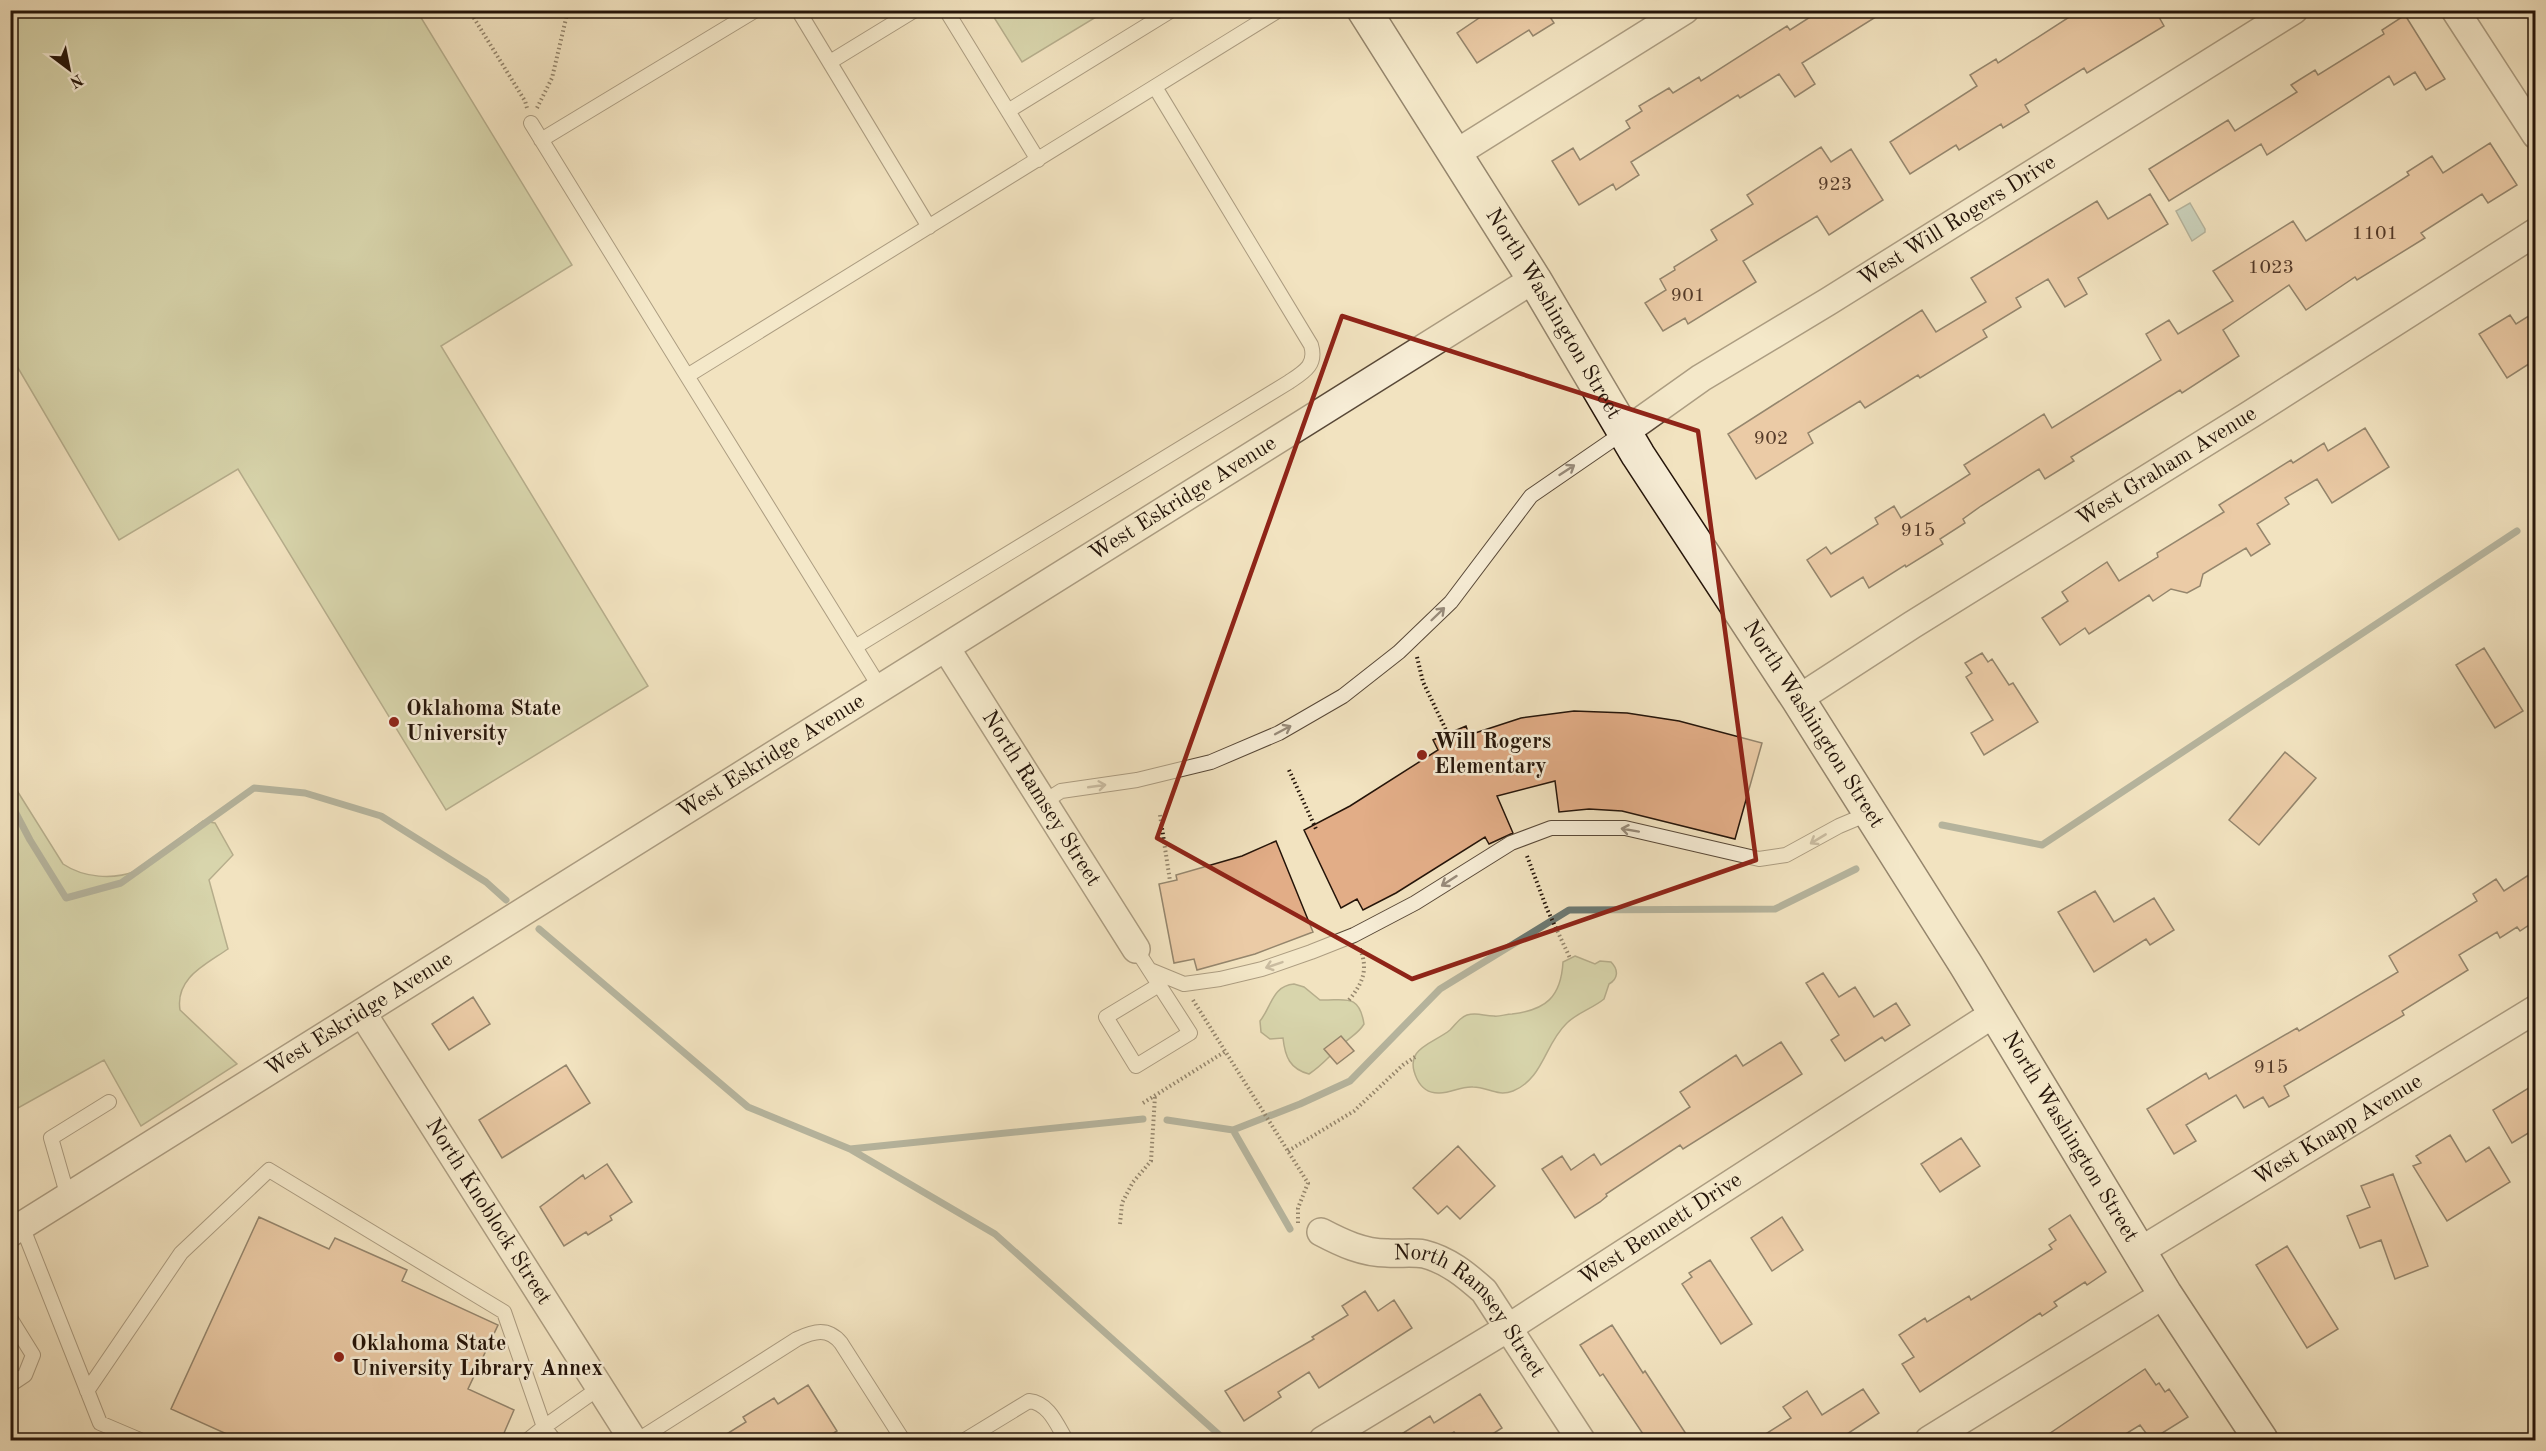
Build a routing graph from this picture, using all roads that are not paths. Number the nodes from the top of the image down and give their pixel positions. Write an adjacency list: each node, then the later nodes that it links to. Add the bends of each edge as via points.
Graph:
1 (756, 10): 17 (lane)
2 (798, 10): 12 (lane)
3 (915, 10): 12 (lane)
4 (946, 10): 14 (lane)
5 (1172, 10): 14 (lane)
6 (1279, 10): 11 (lane)
7 (1364, 10): 18 (main road, North Washington Street)
8 (1685, 10): 18 (street)
9 (2294, 10): 24 (street, West Will Rogers Drive, via 1701,378)
10 (2455, 10): 16 (street)
11 (1259, 16): 13 (lane)
12 (830, 62): 20 (lane)
13 (1155, 87): 19 (lane); 25 (lane, via 1306,336 1314,354 1312,364 1289,382)
14 (1008, 111): 19 (lane)
15 (531, 123): 17 (lane)
16 (2535, 135)
17 (542, 140): 23 (lane)
18 (1455, 154): 22 (main road, North Washington Street)
19 (1038, 160): 20 (lane)
20 (929, 226): 23 (lane)
21 (2535, 232): 28 (street, West Graham Avenue)
22 (1534, 279): 24 (main road, North Washington Street); 26 (street, West Eskridge Avenue)
23 (687, 376): 25 (lane)
24 (1625, 432): 28 (main road, North Washington Street); 29 (lane, one-way to 24, via 1061,791 1137,780 1211,762 1279,733 1343,696 1451,602 1530,496)
25 (855, 647): 27 (lane)
26 (946, 648): 27 (street, West Eskridge Avenue); 29 (street, North Ramsey Street)
27 (881, 689): 35 (street, West Eskridge Avenue)
28 (1798, 699): 30 (main road, North Washington Street)
29 (1042, 802): 31 (street, North Ramsey Street)
30 (1870, 813): 31 (lane, one-way to 31, via 1786,855 1759,859 1624,828 1551,828 1474,864 1415,903 1354,935 1262,969 1184,984); 34 (main road, North Washington Street)
31 (1143, 959): 32 (lane)
32 (1159, 985): 32 (lane, via 1190,1033 1136,1066 1106,1017)
33 (2535, 1009): 40 (street, West Knapp Avenue)
34 (1995, 1013): 40 (main road, North Washington Street); 43 (street, West Bennett Drive)
35 (363, 1014): 37 (street, West Eskridge Avenue); 45 (street, North Knoblock Street)
36 (109, 1102): 37 (lane, via 51,1138)
37 (68, 1197): 38 (street, West Eskridge Avenue)
38 (16, 1229): 46 (lane)
39 (1310, 1231): 43 (street, North Ramsey Street, via 1364,1250 1424,1254 1444,1261 1484,1291)
40 (2140, 1251): 41 (main road, North Washington Street)
41 (2165, 1294): 60 (street); 61 (main road, North Washington Street)
42 (10, 1318): 44 (lane, via 33,1355 25,1375)
43 (1508, 1328): 58 (street, West Bennett Drive); 59 (street, North Ramsey Street)
44 (10, 1385)
45 (599, 1388): 47 (lane); 53 (street, North Knoblock Street)
46 (87, 1390): 47 (lane, via 181,1253 269,1170 504,1312); 49 (lane, via 100,1423)
47 (544, 1427): 51 (lane); 52 (lane)
48 (982, 1436): 56 (lane); 57 (lane, via 1029,1401 1045,1407)
49 (122, 1437): 50 (lane)
50 (140, 1440)
51 (528, 1440)
52 (554, 1440)
53 (633, 1440)
54 (638, 1440): 55 (lane, via 797,1339 823,1331 842,1343)
55 (903, 1440)
56 (965, 1440)
57 (1066, 1440)
58 (1323, 1440)
59 (1581, 1440)
60 (1929, 1440)
61 (2261, 1440)

